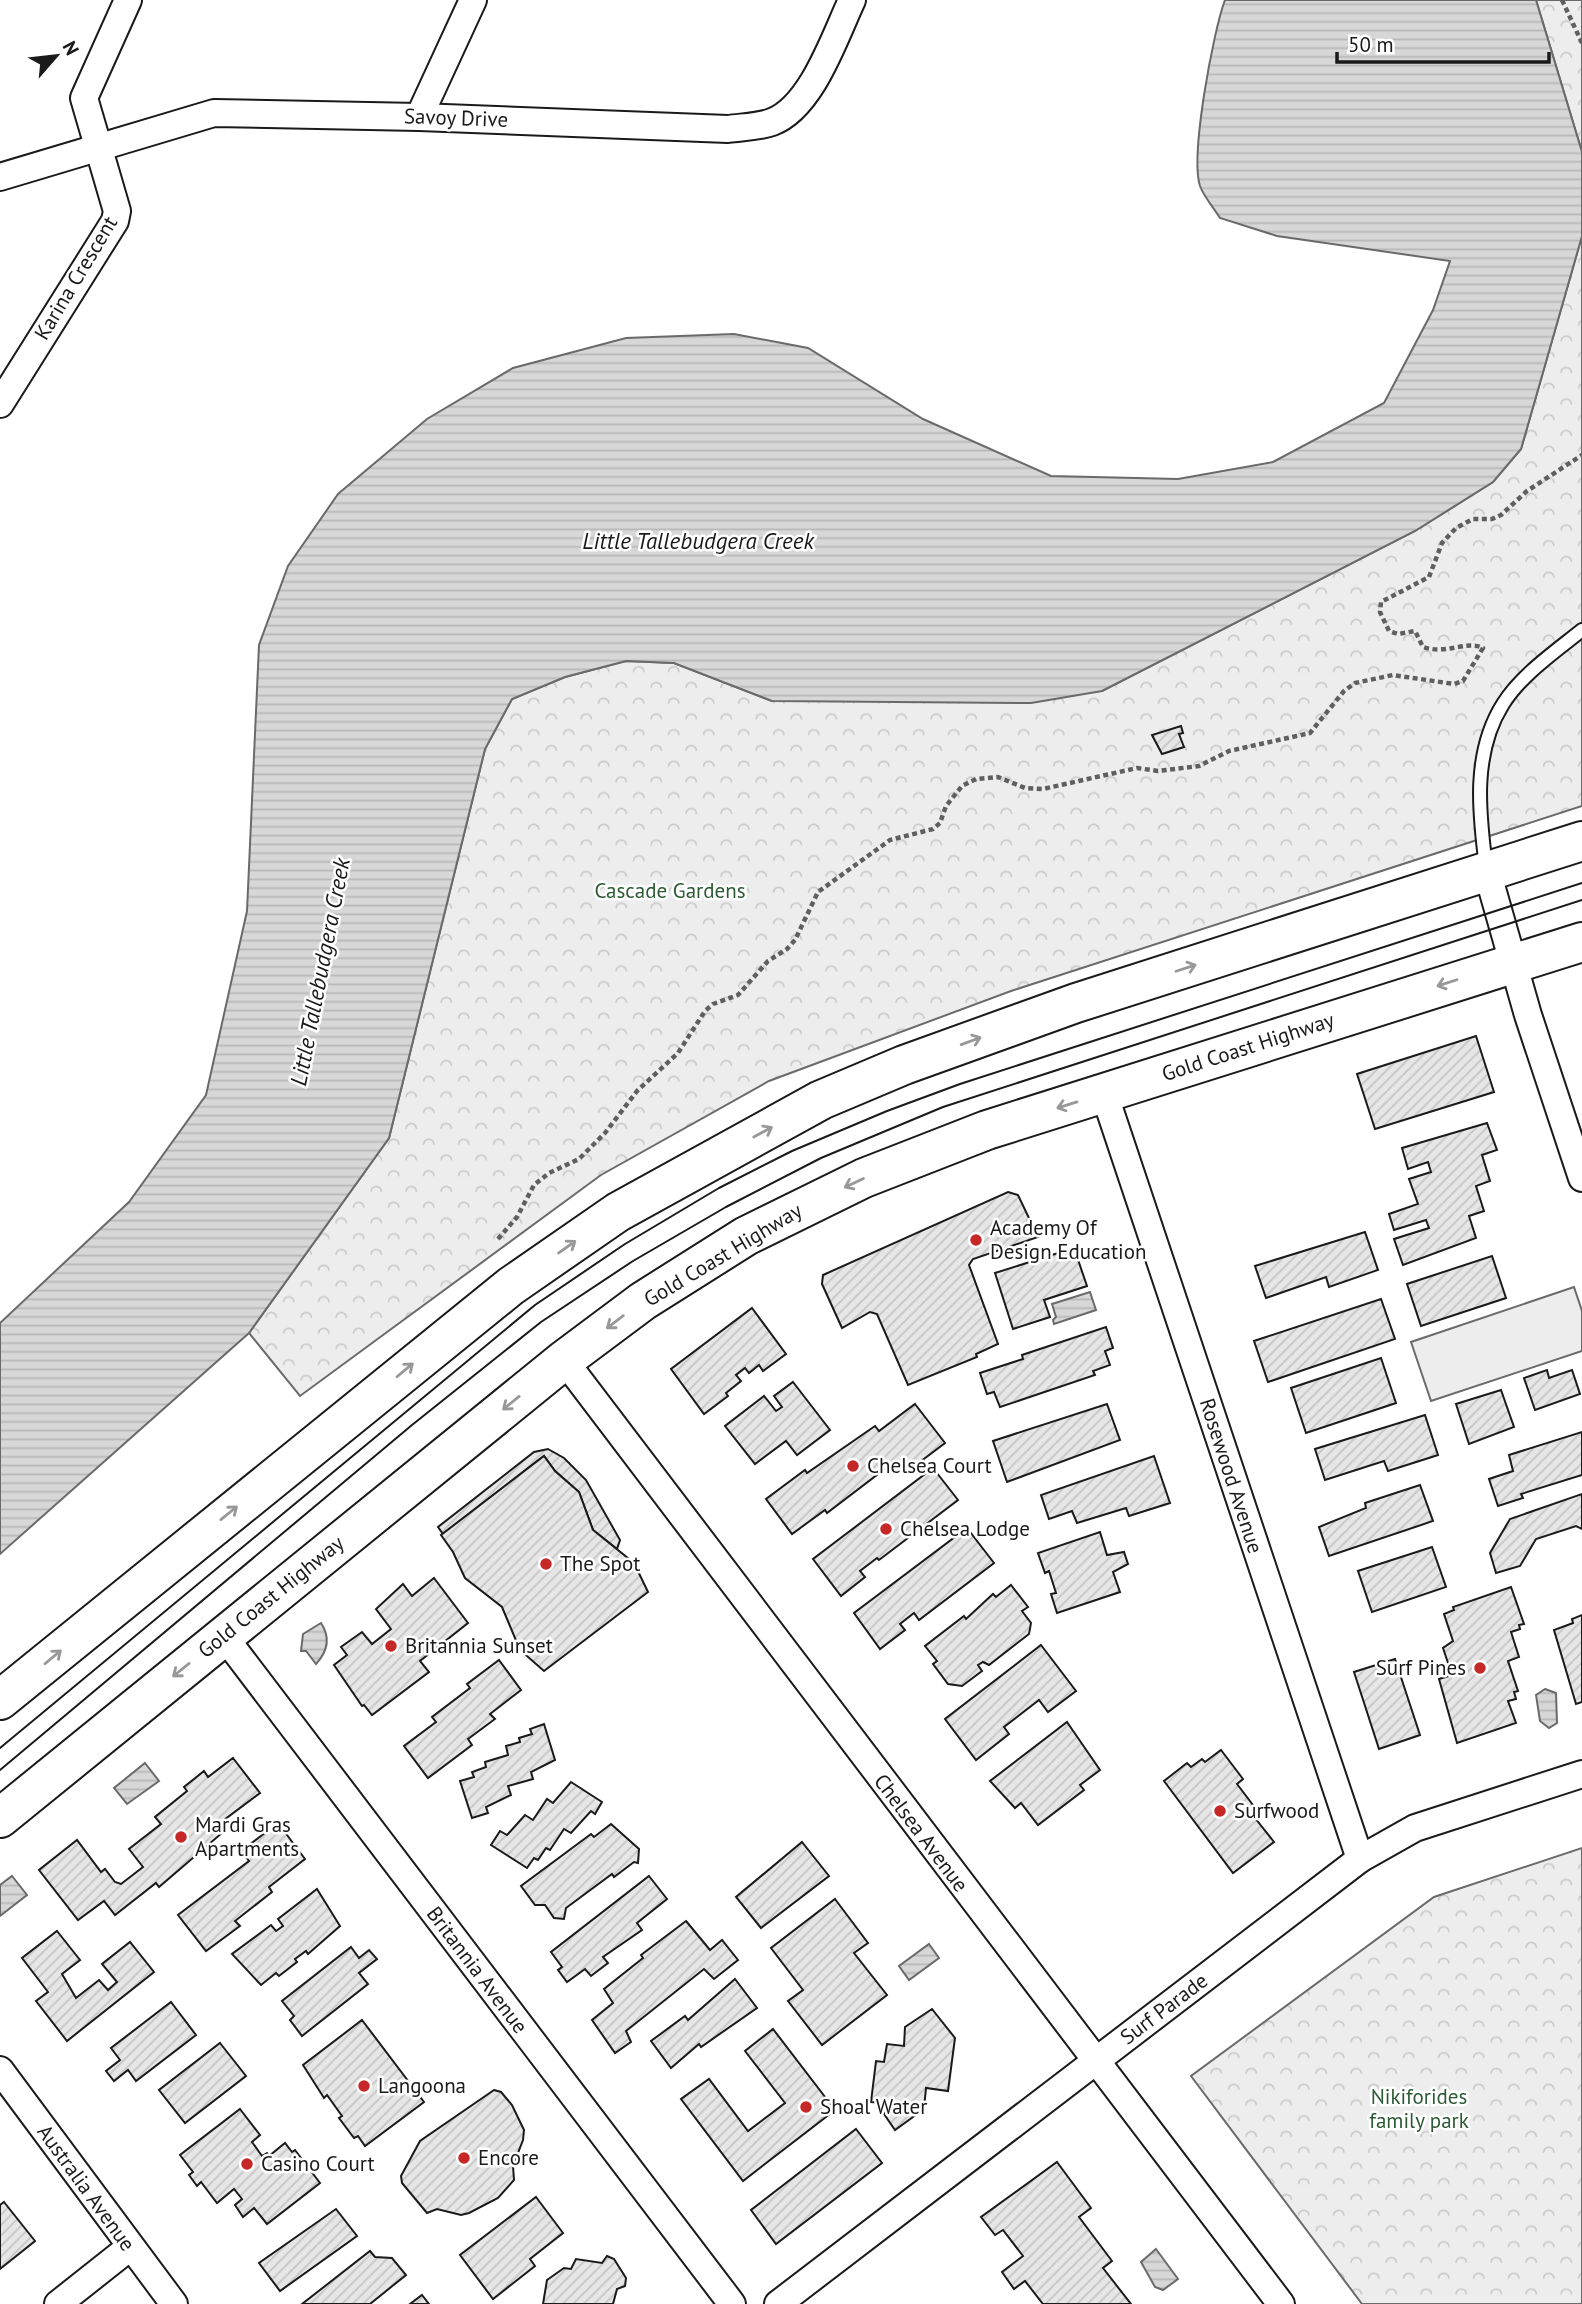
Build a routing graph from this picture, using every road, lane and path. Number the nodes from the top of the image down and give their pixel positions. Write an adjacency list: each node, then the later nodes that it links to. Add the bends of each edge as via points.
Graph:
1 (128, 0): 7 (street, Karina Crescent, via 84,98)
2 (473, 0): 6 (street)
3 (852, 0): 6 (street, Savoy Drive, via 812,83 796,107 772,122 728,129)
4 (1563, 0): 5 (path)
5 (1582, 43)
6 (419, 117): 7 (street, Savoy Drive, via 214,113)
7 (98, 146): 8 (street, Savoy Drive); 9 (street, Karina Crescent, via 117,211 115,221)
8 (0, 177)
9 (0, 404)
10 (1582, 455): 18 (path, via 1527,491 1502,514 1465,522 1442,544 1424,582 1381,602 1380,612 1389,631 1415,631 1423,647 1442,652 1465,646 1483,648 1463,681 1454,684 1393,675 1355,683 1310,733 1229,751 1199,766 1158,771 1137,768 1043,789 1025,788 998,776 962,786 933,829 890,840 818,892 787,949 768,961 738,995 705,1011 678,1054 637,1091 606,1133 579,1159 534,1185 517,1217)
11 (1582, 630): 13 (lane, via 1503,704 1485,749 1479,805)
12 (1582, 841): 13 (highway)
13 (1487, 871): 15 (street); 21 (highway, one-way to 13, via 432,1347 618,1212 821,1100 904,1065 1076,1003)
14 (1582, 942): 15 (highway, Gold Coast Highway)
15 (1512, 962): 16 (highway, Gold Coast Highway, one-way to 16); 17 (street)
16 (1104, 1093): 19 (highway, Gold Coast Highway, one-way to 19, via 940,1147 800,1208 681,1276); 24 (street, Rosewood Avenue)
17 (1582, 1178)
18 (498, 1239)
19 (564, 1360): 20 (highway, Gold Coast Highway, one-way to 20); 25 (street, Chelsea Avenue)
20 (223, 1636): 23 (highway, Gold Coast Highway, one-way to 23); 30 (street, Britannia Avenue)
21 (0, 1700)
22 (1582, 1774): 24 (street, Surf Parade, via 1415,1828)
23 (0, 1818)
24 (1360, 1859): 25 (street, Surf Parade)
25 (1095, 2062): 31 (street, Surf Parade); 32 (street, Chelsea Avenue)
26 (0, 2070): 27 (street, Australia Avenue)
27 (130, 2247): 28 (street); 29 (street, Australia Avenue)
28 (58, 2304)
29 (174, 2304)
30 (732, 2304)
31 (778, 2304)
32 (1281, 2304)

